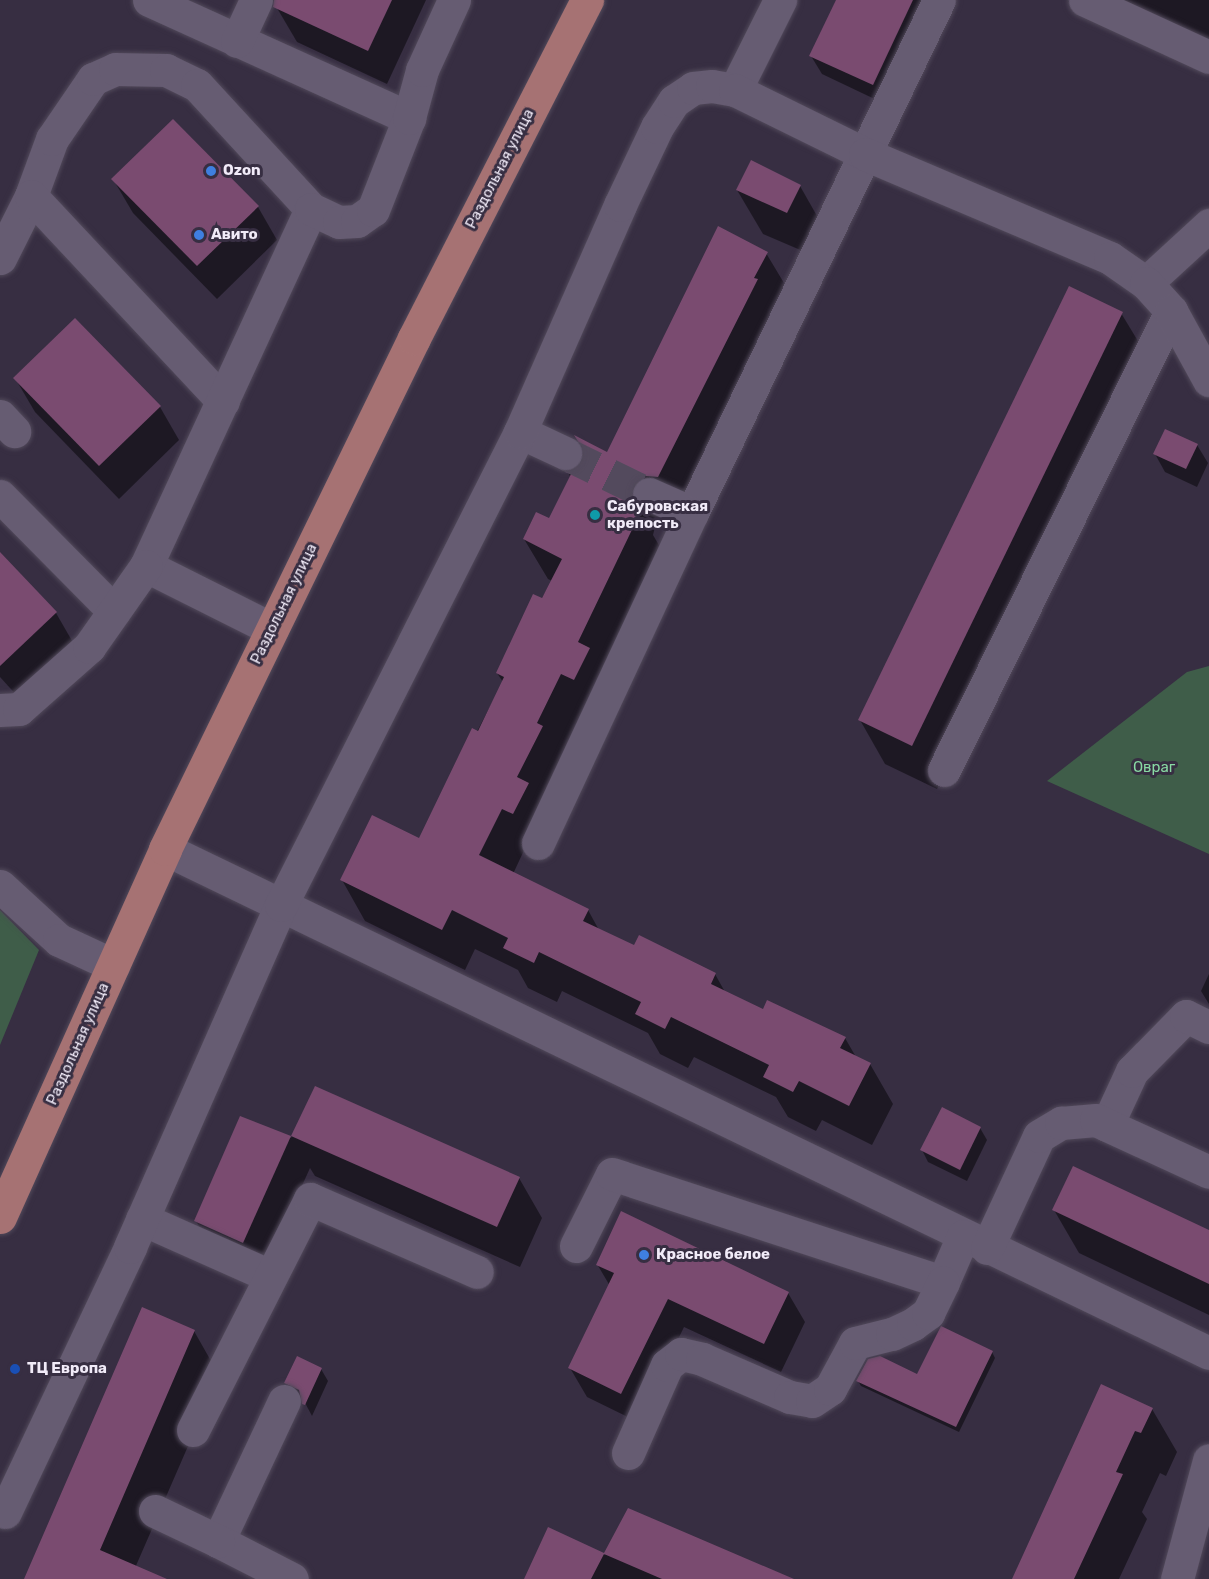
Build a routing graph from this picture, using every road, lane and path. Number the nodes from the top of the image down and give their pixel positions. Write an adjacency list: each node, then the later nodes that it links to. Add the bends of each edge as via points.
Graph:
1 (149, 0): 8 (lane)
2 (256, 0): 8 (lane)
3 (454, 0): 11 (lane, via 422,70)
4 (587, 0): 28 (main road, Раздольная улица, via 414,338)
5 (780, 0): 10 (lane)
6 (939, 0): 12 (lane)
7 (1085, 0): 9 (lane)
8 (237, 40): 11 (lane)
9 (1209, 57)
10 (735, 90): 12 (lane); 21 (lane, via 693,88 674,101 657,127)
11 (409, 118): 14 (lane, via 373,210 357,221 339,222)
12 (865, 154): 17 (lane, via 1110,258); 25 (lane)
13 (31, 196): 14 (lane, via 52,139 93,79 115,69 166,70 197,85); 16 (lane); 20 (lane)
14 (311, 209): 20 (lane)
15 (1209, 225): 17 (lane)
16 (0, 258)
17 (1146, 283): 18 (lane)
18 (1171, 311): 19 (lane); 30 (lane)
19 (1209, 380)
20 (223, 400): 26 (lane)
21 (520, 432): 22 (lane); 34 (lane)
22 (565, 453)
23 (649, 494): 25 (lane)
24 (0, 496): 27 (lane)
25 (692, 513): 31 (lane)
26 (146, 566): 27 (lane); 28 (lane)
27 (114, 611): 29 (lane, via 89,647 19,709)
28 (272, 629): 32 (main road, Раздольная улица)
29 (0, 710)
30 (944, 770)
31 (538, 843)
32 (165, 849): 34 (lane); 35 (main road, Раздольная улица)
33 (0, 886): 35 (lane, via 59,940)
34 (281, 905): 40 (lane); 41 (lane)
35 (113, 965): 39 (main road, Раздольная улица)
36 (1209, 1027): 37 (lane, via 1186,1016 1132,1071)
37 (1107, 1125): 38 (lane); 41 (lane, via 1096,1120 1061,1123 1039,1136)
38 (1209, 1172)
39 (0, 1217)
40 (142, 1219): 44 (lane); 52 (lane)
41 (975, 1242): 45 (lane); 46 (lane)
42 (576, 1246): 45 (lane, via 612,1174)
43 (477, 1272): 44 (lane, via 310,1199)
44 (270, 1275): 48 (lane)
45 (943, 1282): 49 (lane, via 928,1313 914,1324 855,1343 830,1389 812,1401 790,1397 702,1359 681,1354 667,1365)
46 (1209, 1353)
47 (284, 1401): 53 (lane)
48 (193, 1430)
49 (628, 1453)
50 (1209, 1460): 54 (lane)
51 (155, 1511): 53 (lane)
52 (5, 1512)
53 (218, 1541): 55 (lane)
54 (1197, 1546): 56 (lane)
55 (292, 1579)
56 (1177, 1579)

